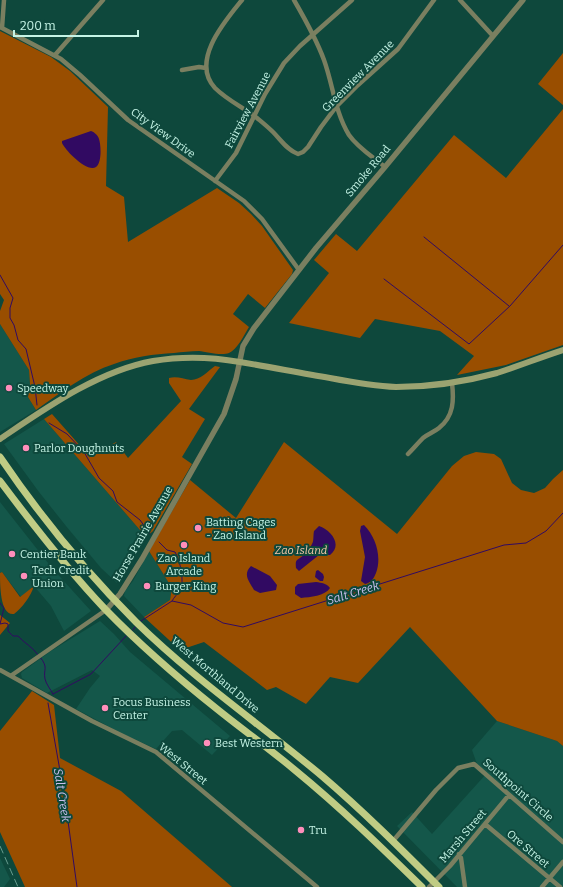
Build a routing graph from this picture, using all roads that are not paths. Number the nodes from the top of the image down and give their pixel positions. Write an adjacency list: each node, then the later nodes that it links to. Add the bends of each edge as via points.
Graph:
1 (4, 0): 9 (street)
2 (103, 0): 12 (street)
3 (242, 0): 13 (street, via 209,49)
4 (294, 0): 10 (street)
5 (352, 0): 10 (street, Fairview Avenue)
6 (434, 0): 15 (street, Greenview Avenue, via 398,49)
7 (460, 0): 11 (street)
8 (523, 0): 11 (street, Smoke Road)
9 (1, 27): 12 (street, City View Drive)
10 (314, 34): 15 (street); 16 (street, Fairview Avenue, via 284,63)
11 (493, 36): 17 (street, Smoke Road)
12 (55, 55): 18 (street, City View Drive, via 128,120)
13 (206, 68): 14 (street); 16 (street, via 209,78 221,94)
14 (182, 70)
15 (336, 107): 16 (street, Greenview Avenue, via 308,147 298,154 291,152); 17 (street, via 350,136)
16 (254, 116): 18 (street, Fairview Avenue, via 236,153)
17 (385, 167): 19 (street, Smoke Road)
18 (215, 181): 19 (street, City View Drive, via 257,212)
19 (299, 270): 21 (street, Smoke Road, via 254,328 243,346)
20 (563, 350): 22 (main road, via 498,372)
21 (239, 362): 22 (main road, via 380,386); 23 (main road, via 180,358 134,366 81,388); 27 (street, Horse Prairie Avenue, via 224,414 142,559)
22 (452, 383): 24 (street, via 454,396 450,415 445,423 422,438)
23 (0, 439)
24 (408, 454)
25 (0, 457): 27 (highway, West Morthland Drive, via 55,532)
26 (0, 481): 28 (highway, via 36,529)
27 (115, 600): 28 (street, Horse Prairie Avenue); 33 (highway, West Morthland Drive, via 196,677 321,776)
28 (106, 610): 30 (street, Horse Prairie Avenue); 40 (highway, via 172,672 295,770 362,828)
29 (0, 670): 30 (street, West Street)
30 (12, 676): 39 (street, West Street, via 92,721 156,752)
31 (509, 795): 32 (street, Marsh Street); 33 (street, Southpoint Circle, via 474,764 458,768); 34 (street, Southpoint Circle)
32 (485, 824): 35 (street, Marsh Street); 37 (street, Ore Street)
33 (393, 841): 38 (highway, West Morthland Drive)
34 (563, 842)
35 (459, 854): 38 (street, Marsh Street); 41 (street)
36 (563, 862): 37 (street)
37 (549, 878): 42 (street); 43 (street, Ore Street)
38 (434, 885)
39 (317, 887)
40 (422, 887)
41 (465, 887)
42 (542, 887)
43 (560, 887)

